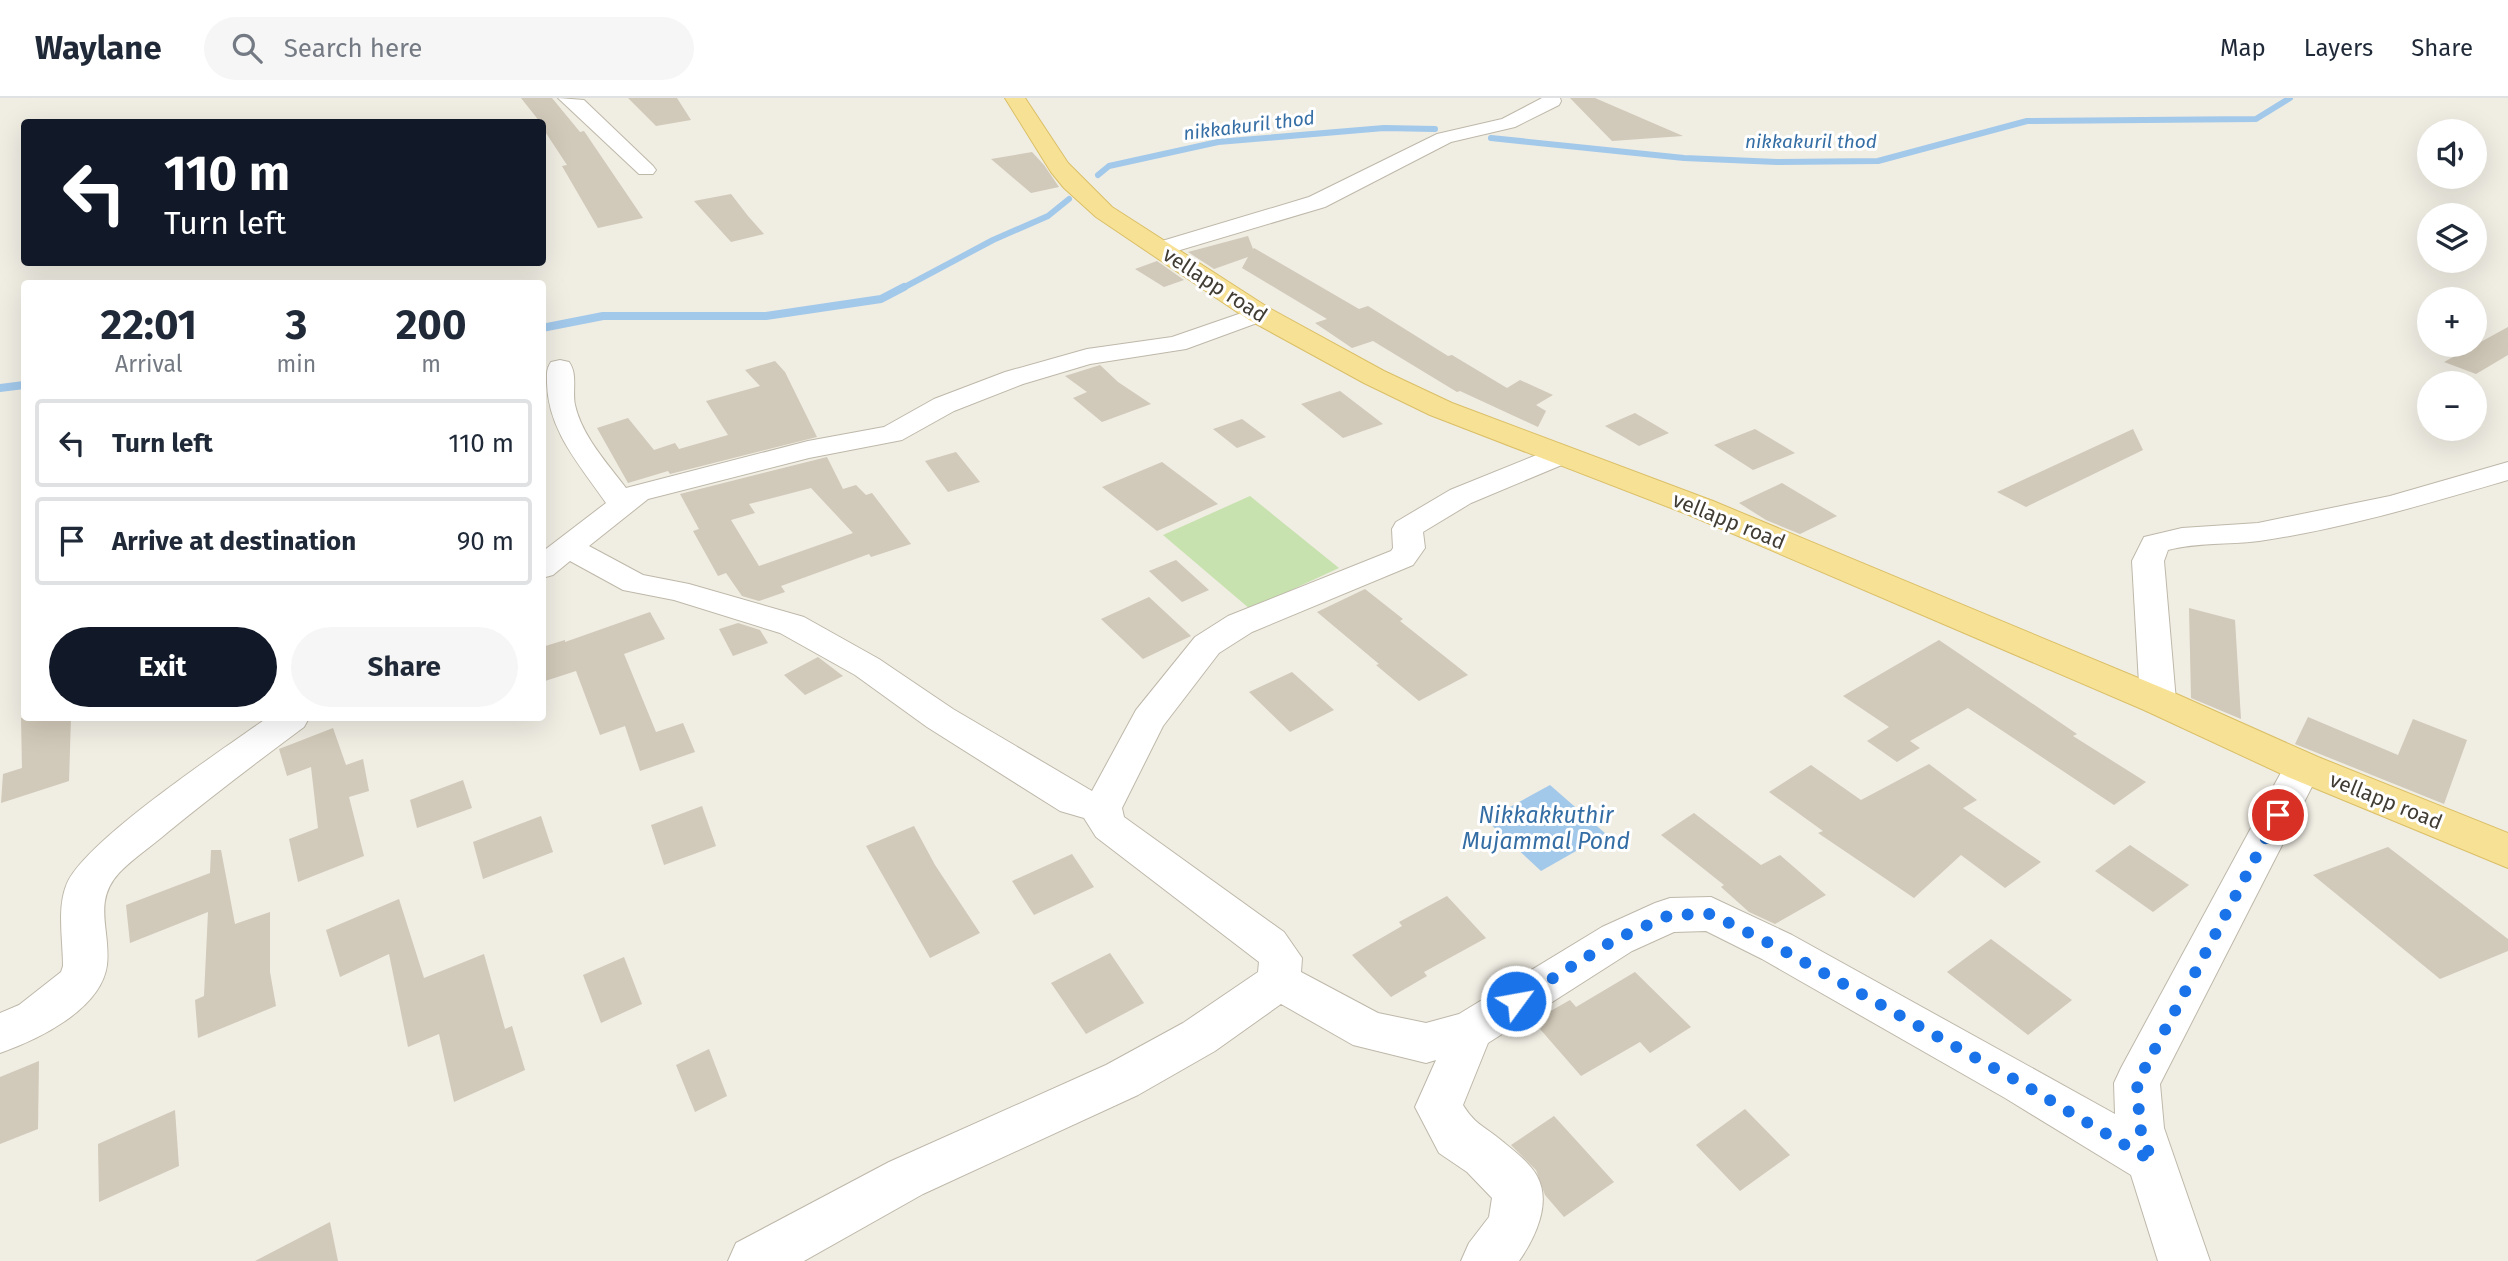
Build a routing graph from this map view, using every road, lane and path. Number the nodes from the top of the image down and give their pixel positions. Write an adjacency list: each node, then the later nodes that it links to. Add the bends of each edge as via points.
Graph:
1 (567, 98): 4 (street)
2 (1015, 98): 5 (main road, vellapp road, via 1072,183 1104,212)
3 (1551, 98): 5 (street, via 1545,106 1508,122 1444,138 1317,202)
4 (646, 170)
5 (1160, 249): 6 (main road, vellapp road)
6 (1259, 314): 8 (main road, vellapp road, via 1430,404); 10 (street, via 1177,344 1087,357 1014,378 944,405 892,434 687,479 638,493)
7 (560, 368): 10 (street, via 561,404 570,430)
8 (1559, 456): 12 (main road, vellapp road, via 1701,508); 15 (street, via 1420,519 1407,529 1409,548 1402,558 1240,624 1207,645 1149,719)
9 (2508, 471): 12 (street, via 2395,504 2258,532 2182,537 2155,544 2148,561)
10 (621, 503): 11 (street)
11 (556, 558): 15 (street, via 792,625 867,667 1074,800)
12 (2158, 701): 14 (main road, vellapp road)
13 (287, 721): 19 (street, via 105,862 86,886 85,966 78,984 35,1018)
14 (2303, 766): 16 (main road, vellapp road); 20 (street, via 2137,1083 2140,1128)
15 (1103, 808): 17 (street, via 1110,827 1269,944 1282,958)
16 (2508, 851)
17 (1279, 981): 18 (street, via 1369,1031 1426,1043); 22 (street, via 1199,1037 1122,1080 906,1178)
18 (1471, 1030): 20 (street, via 1616,939 1670,915 1711,914 2009,1076); 23 (street, via 1439,1107 1456,1137 1484,1156 1518,1190 1513,1227)
19 (0, 1034)
20 (2152, 1161): 21 (street)
21 (2189, 1258)
22 (754, 1261)
23 (1487, 1261)

